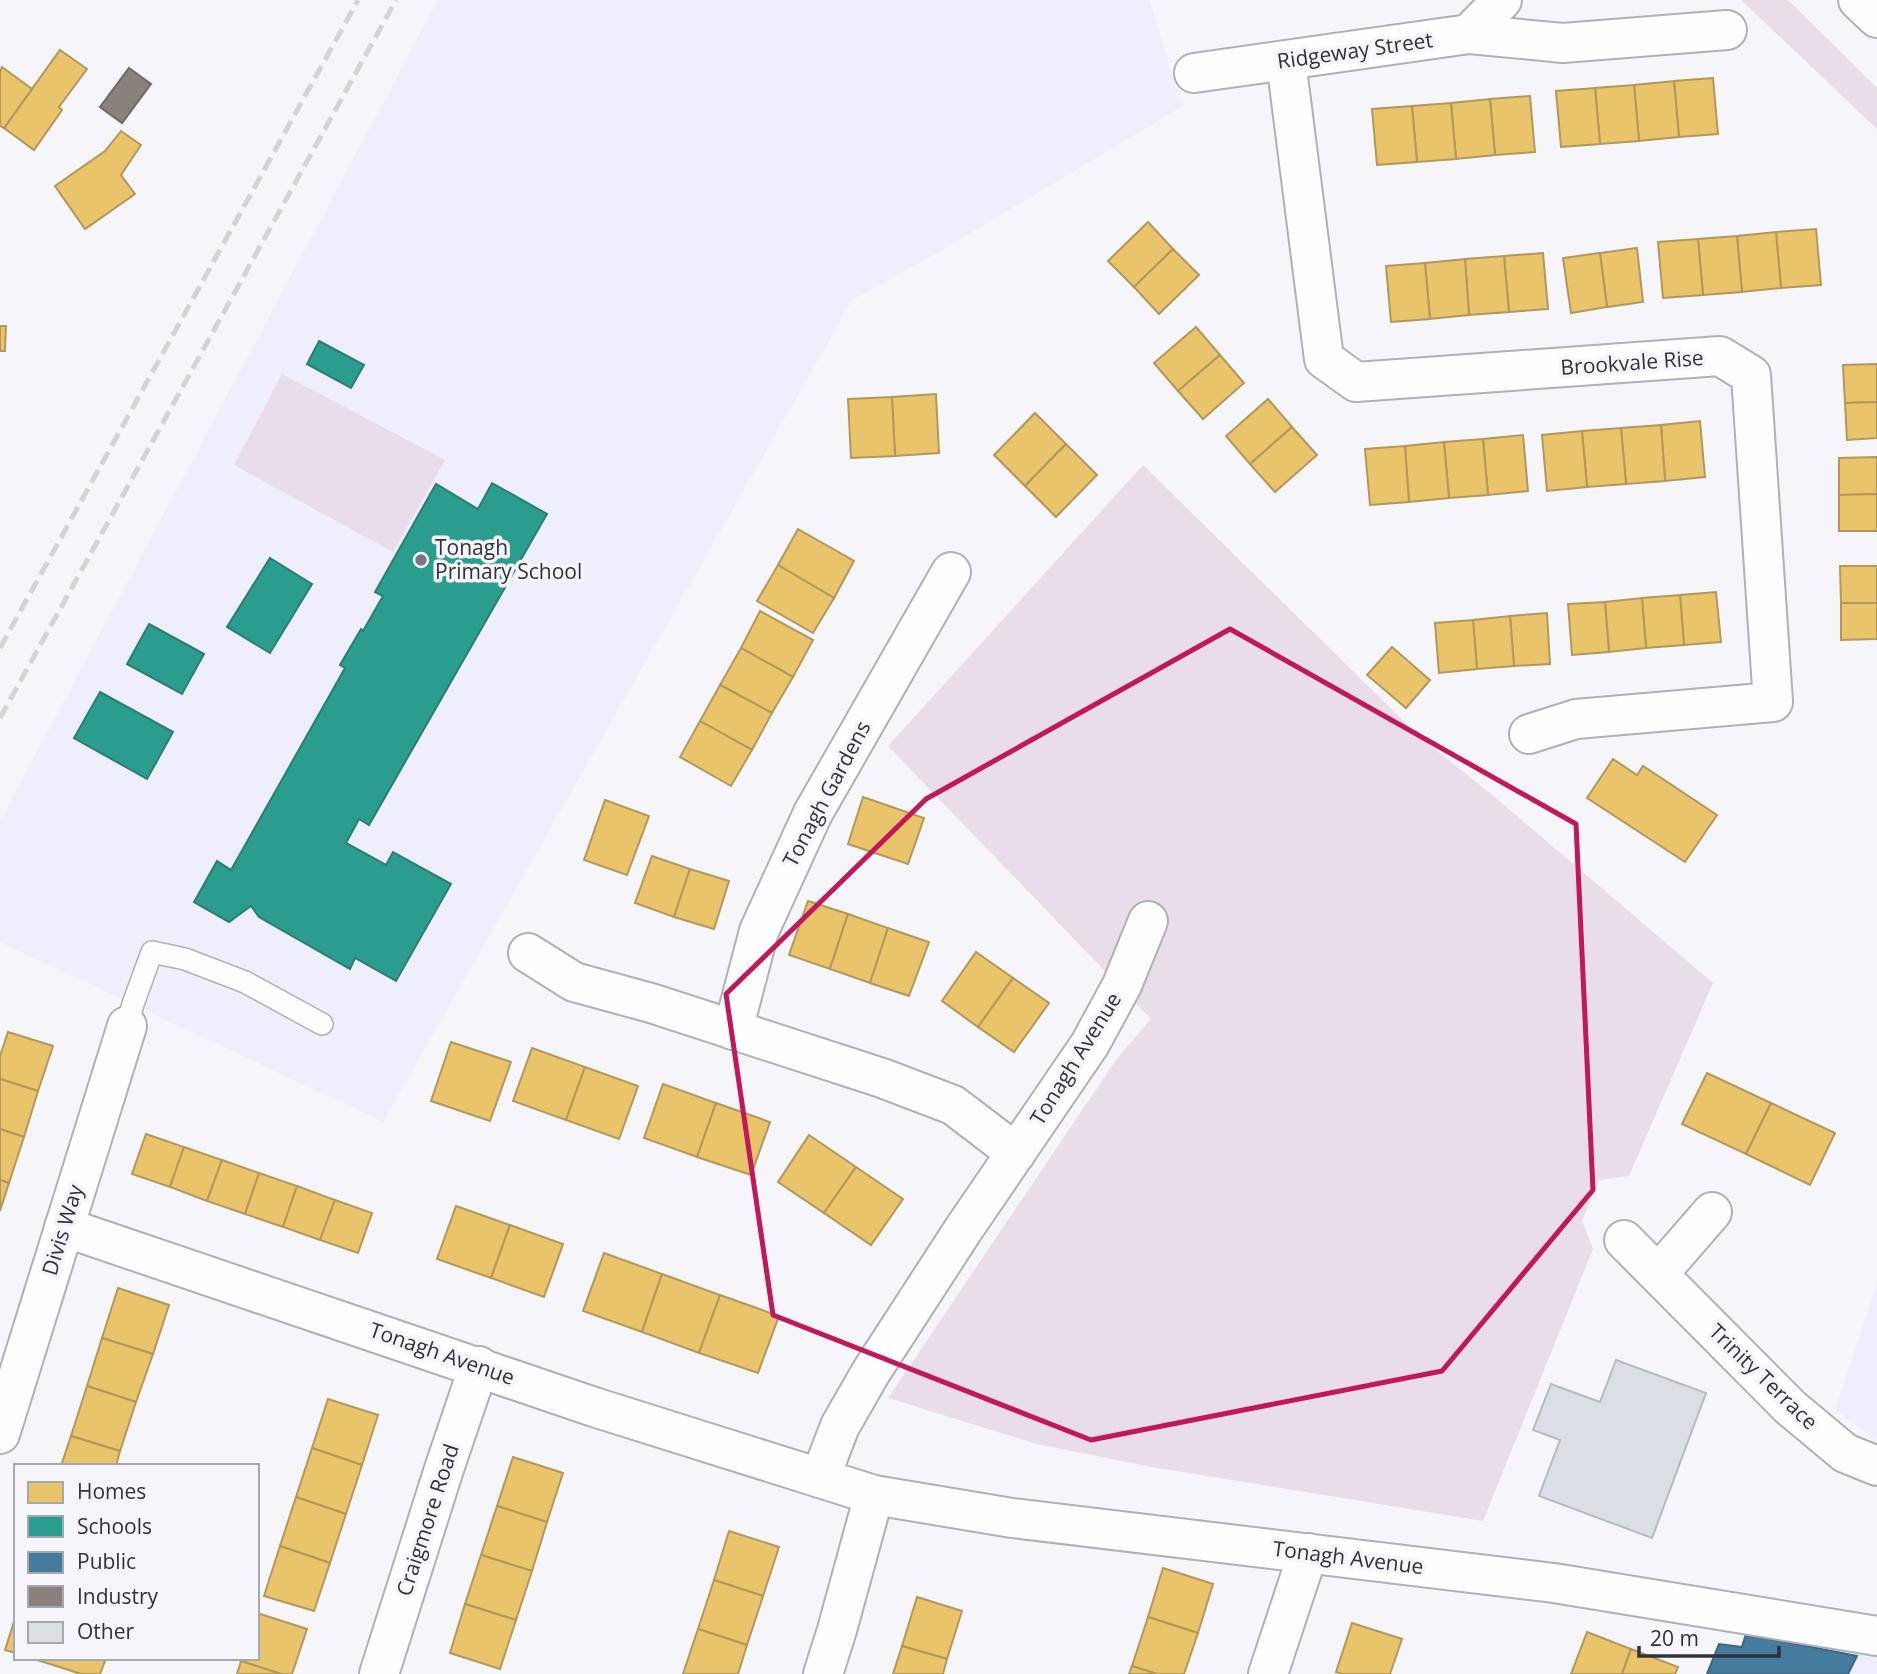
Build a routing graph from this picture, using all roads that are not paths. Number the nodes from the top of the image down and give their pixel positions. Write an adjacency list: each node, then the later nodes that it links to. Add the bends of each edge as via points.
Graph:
1 (1502, 0): 5 (street)
2 (1858, 0): 3 (street)
3 (1877, 18)
4 (1727, 30): 5 (street, Ridgeway Street, via 1563,43)
5 (1469, 34): 6 (street, Ridgeway Street)
6 (1286, 61): 7 (street, Ridgeway Street); 9 (street, Brookvale Rise, via 1324,359 1356,382 1720,356 1751,375 1773,702 1576,719)
7 (1194, 73)
8 (951, 572): 14 (street, Tonagh Gardens, via 813,813 759,931)
9 (1529, 734)
10 (1148, 921): 15 (street, Tonagh Avenue, via 1122,985 1090,1044)
11 (528, 953): 14 (street, via 574,982)
12 (322, 1024): 13 (lane, via 245,982 152,952)
13 (127, 1026): 17 (street, Divis Way)
14 (733, 1030): 15 (street, via 953,1105)
15 (1016, 1153): 23 (street, Tonagh Avenue, via 871,1372 840,1426)
16 (1712, 1212): 19 (street)
17 (64, 1227): 20 (street, Tonagh Avenue); 21 (street, Divis Way)
18 (1624, 1240): 19 (street, Trinity Terrace)
19 (1659, 1273): 22 (street, Trinity Terrace, via 1790,1407 1845,1453)
20 (479, 1366): 23 (street, Tonagh Avenue); 27 (street, Craigmore Road)
21 (0, 1434)
22 (1877, 1466)
23 (821, 1478): 24 (street, Tonagh Avenue)
24 (874, 1495): 25 (street, Tonagh Avenue, via 1012,1518); 28 (street)
25 (1308, 1553): 26 (street, Tonagh Avenue, via 1555,1583); 29 (street)
26 (1877, 1636)
27 (379, 1674)
28 (823, 1674)
29 (1268, 1674)

